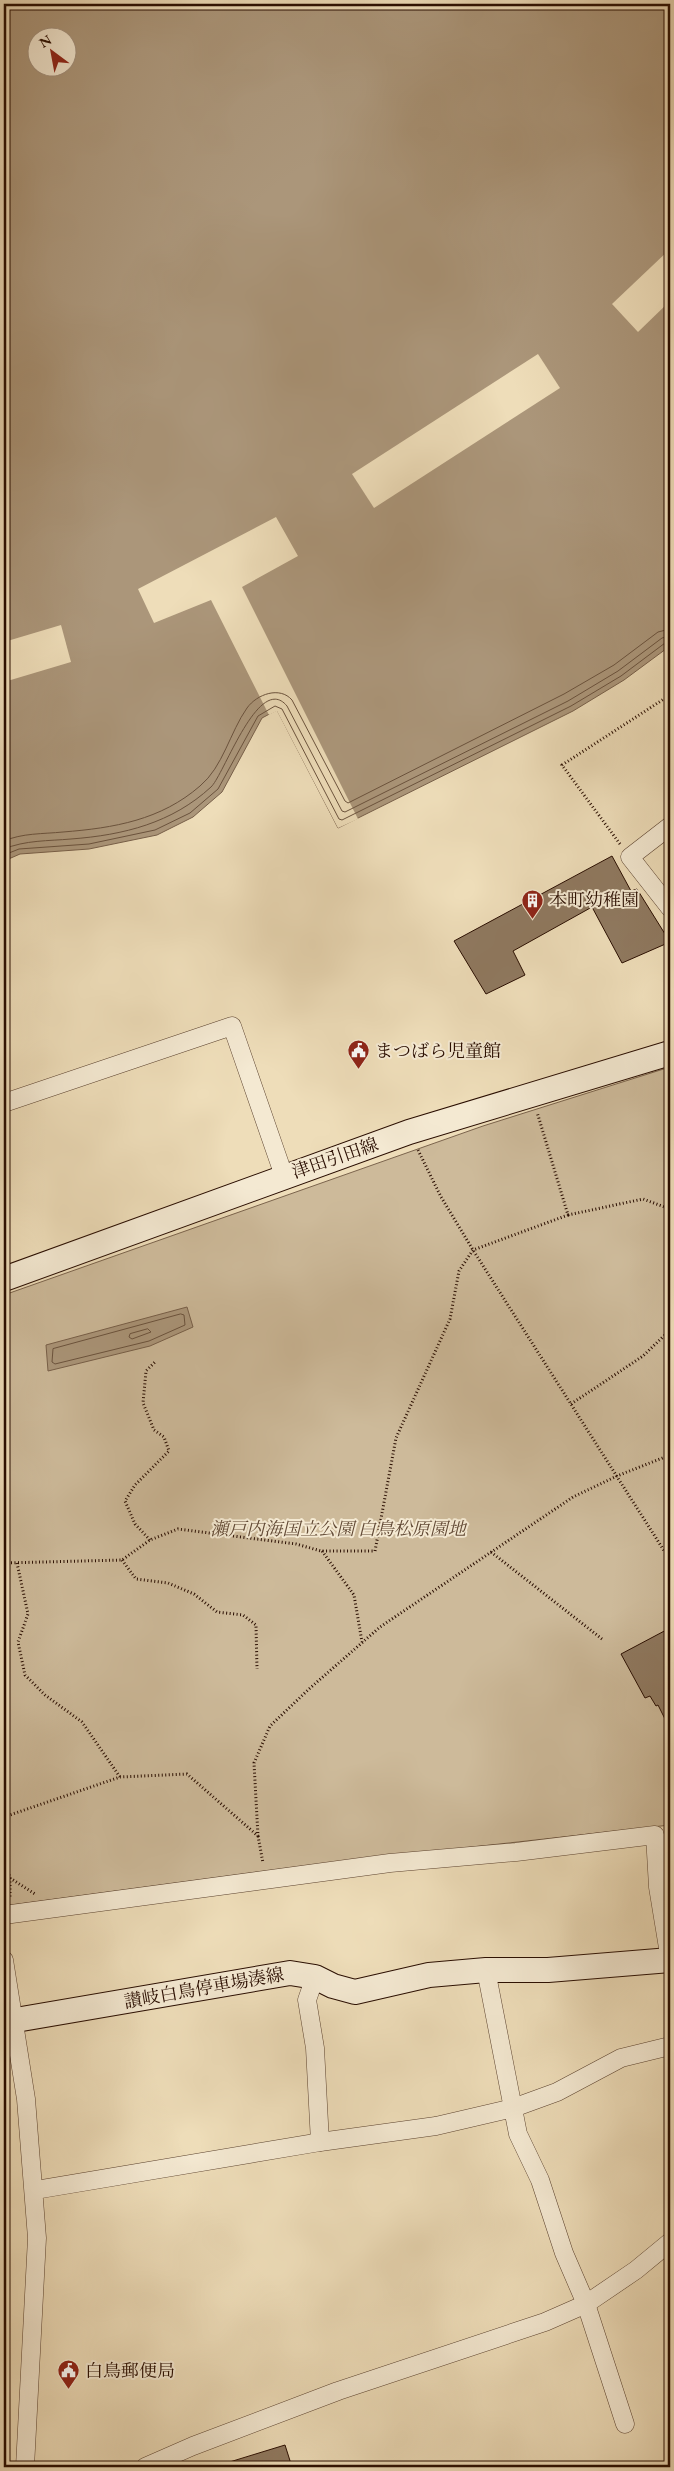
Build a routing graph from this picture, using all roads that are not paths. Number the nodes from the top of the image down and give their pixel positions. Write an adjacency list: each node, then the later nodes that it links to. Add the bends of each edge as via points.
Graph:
1 (670, 826): 2 (street, via 630,857)
2 (670, 908)
3 (670, 1053): 5 (main road, 津田引田線, via 409,1132)
4 (4, 1103): 5 (street, via 232,1026)
5 (284, 1176): 6 (main road, 津田引田線)
6 (4, 1279)
7 (7, 1915): 9 (street, via 390,1863 655,1835 658,1887)
8 (4, 1960): 12 (street)
9 (670, 1960): 10 (main road, 讃岐白鳥停車場湊線, via 548,1970)
10 (486, 1970): 11 (main road, 讃岐白鳥停車場湊線, via 429,1975 355,1992); 14 (street)
11 (315, 1977): 12 (main road, 讃岐白鳥停車場湊線, via 290,1973); 15 (street, via 307,2000 314,2048)
12 (9, 2021): 16 (street, via 26,2099)
13 (670, 2046): 14 (street, via 621,2058 557,2092)
14 (513, 2108): 15 (street, via 436,2126); 18 (street, via 518,2134 540,2180 564,2254)
15 (320, 2142): 16 (street)
16 (35, 2190): 20 (street, via 37,2238)
17 (670, 2242): 18 (street)
18 (586, 2304): 19 (street); 21 (street, via 545,2322 338,2392)
19 (625, 2424)
20 (25, 2467)
21 (145, 2467)

